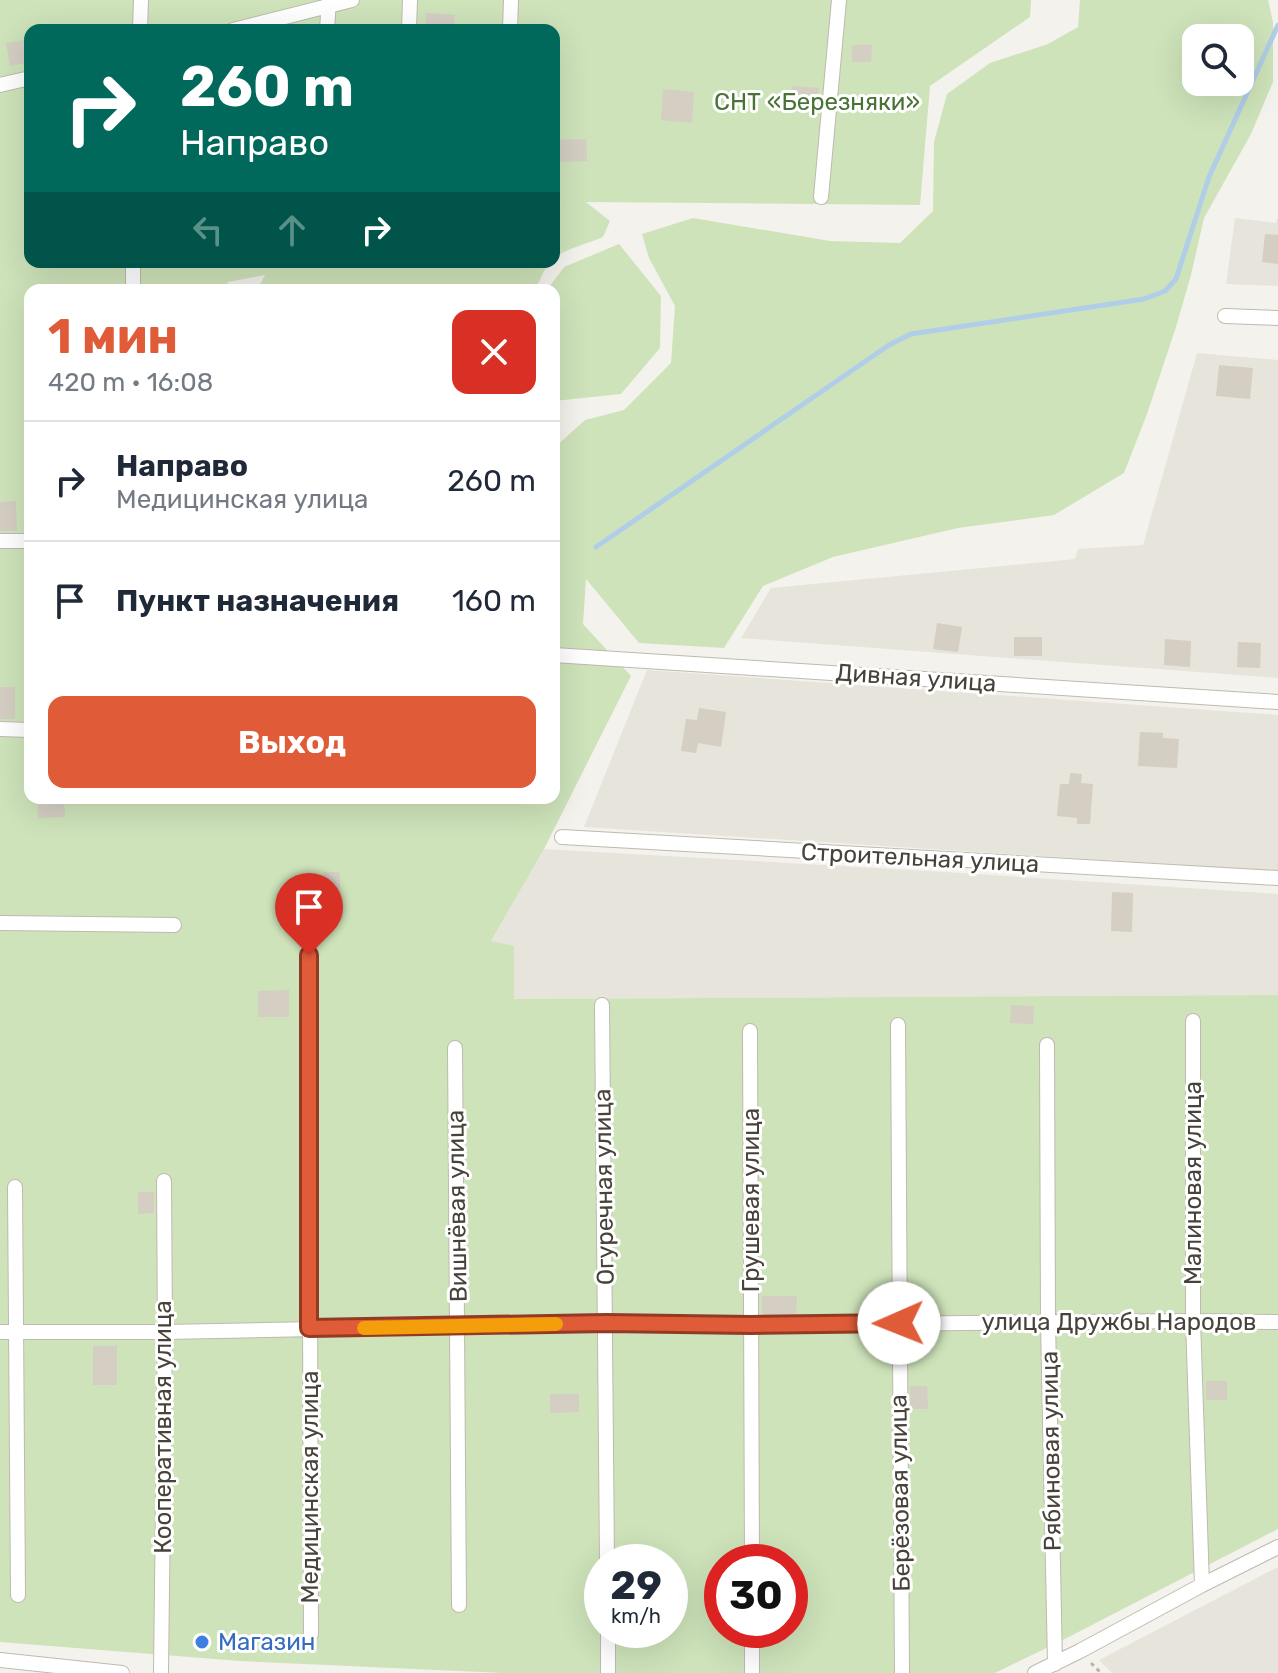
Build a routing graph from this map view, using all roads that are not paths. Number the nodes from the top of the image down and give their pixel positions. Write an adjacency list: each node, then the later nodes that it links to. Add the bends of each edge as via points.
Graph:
1 (141, 0): 7 (street)
2 (352, 0): 6 (street)
3 (410, 0): 10 (street)
4 (511, 0): 11 (street)
5 (839, 0): 14 (street)
6 (329, 2): 8 (street); 9 (street)
7 (140, 24)
8 (254, 24)
9 (327, 24)
10 (409, 24)
11 (510, 24)
12 (24, 79): 13 (street)
13 (0, 85)
14 (821, 197)
15 (1225, 316): 16 (street)
16 (1278, 318)
17 (0, 541): 18 (street)
18 (24, 541)
19 (560, 655): 20 (street, Дивная улица)
20 (1278, 702)
21 (0, 729): 22 (street)
22 (24, 730)
23 (562, 837): 24 (street, Строительная улица)
24 (1278, 878)
25 (0, 923): 26 (street)
26 (174, 925)
27 (309, 955): 43 (street, Медицинская улица)
28 (602, 1005): 39 (street, Огуречная улица)
29 (1193, 1021): 36 (street, Малиновая улица)
30 (898, 1025): 40 (street, Берёзовая улица)
31 (750, 1031): 41 (street, Грушевая улица)
32 (1047, 1045): 37 (street, Рябиновая улица)
33 (455, 1048): 42 (street, Вишнёвая улица)
34 (164, 1181): 46 (street, Кооперативная улица)
35 (15, 1187): 45 (street)
36 (1193, 1321): 37 (street, улица Дружбы Народов); 38 (street, улица Дружбы Народов); 50 (street, Малиновая улица)
37 (1048, 1322): 40 (street, улица Дружбы Народов); 57 (street, Рябиновая улица)
38 (1278, 1322)
39 (606, 1323): 41 (street, улица Дружбы Народов); 42 (street, улица Дружбы Народов); 47 (street, Огуречная улица)
40 (899, 1323): 41 (street, улица Дружбы Народов); 62 (street, Берёзовая улица)
41 (751, 1325): 48 (street, Грушевая улица)
42 (458, 1327): 43 (street, улица Дружбы Народов); 52 (street, Вишнёвая улица)
43 (309, 1328): 46 (street, улица Дружбы Народов); 53 (street, Медицинская улица)
44 (0, 1332): 45 (street, улица Дружбы Народов)
45 (17, 1332): 46 (street, улица Дружбы Народов); 51 (street)
46 (165, 1332): 59 (street, Кооперативная улица)
47 (607, 1544)
48 (752, 1544)
49 (1278, 1547): 50 (street)
50 (1202, 1585): 57 (street)
51 (18, 1595)
52 (459, 1605)
53 (311, 1634)
54 (608, 1648): 60 (street)
55 (752, 1648): 61 (street)
56 (0, 1660): 58 (street)
57 (1055, 1664): 63 (street)
58 (122, 1673)
59 (161, 1673)
60 (608, 1673)
61 (752, 1673)
62 (902, 1673)
63 (1035, 1673)

